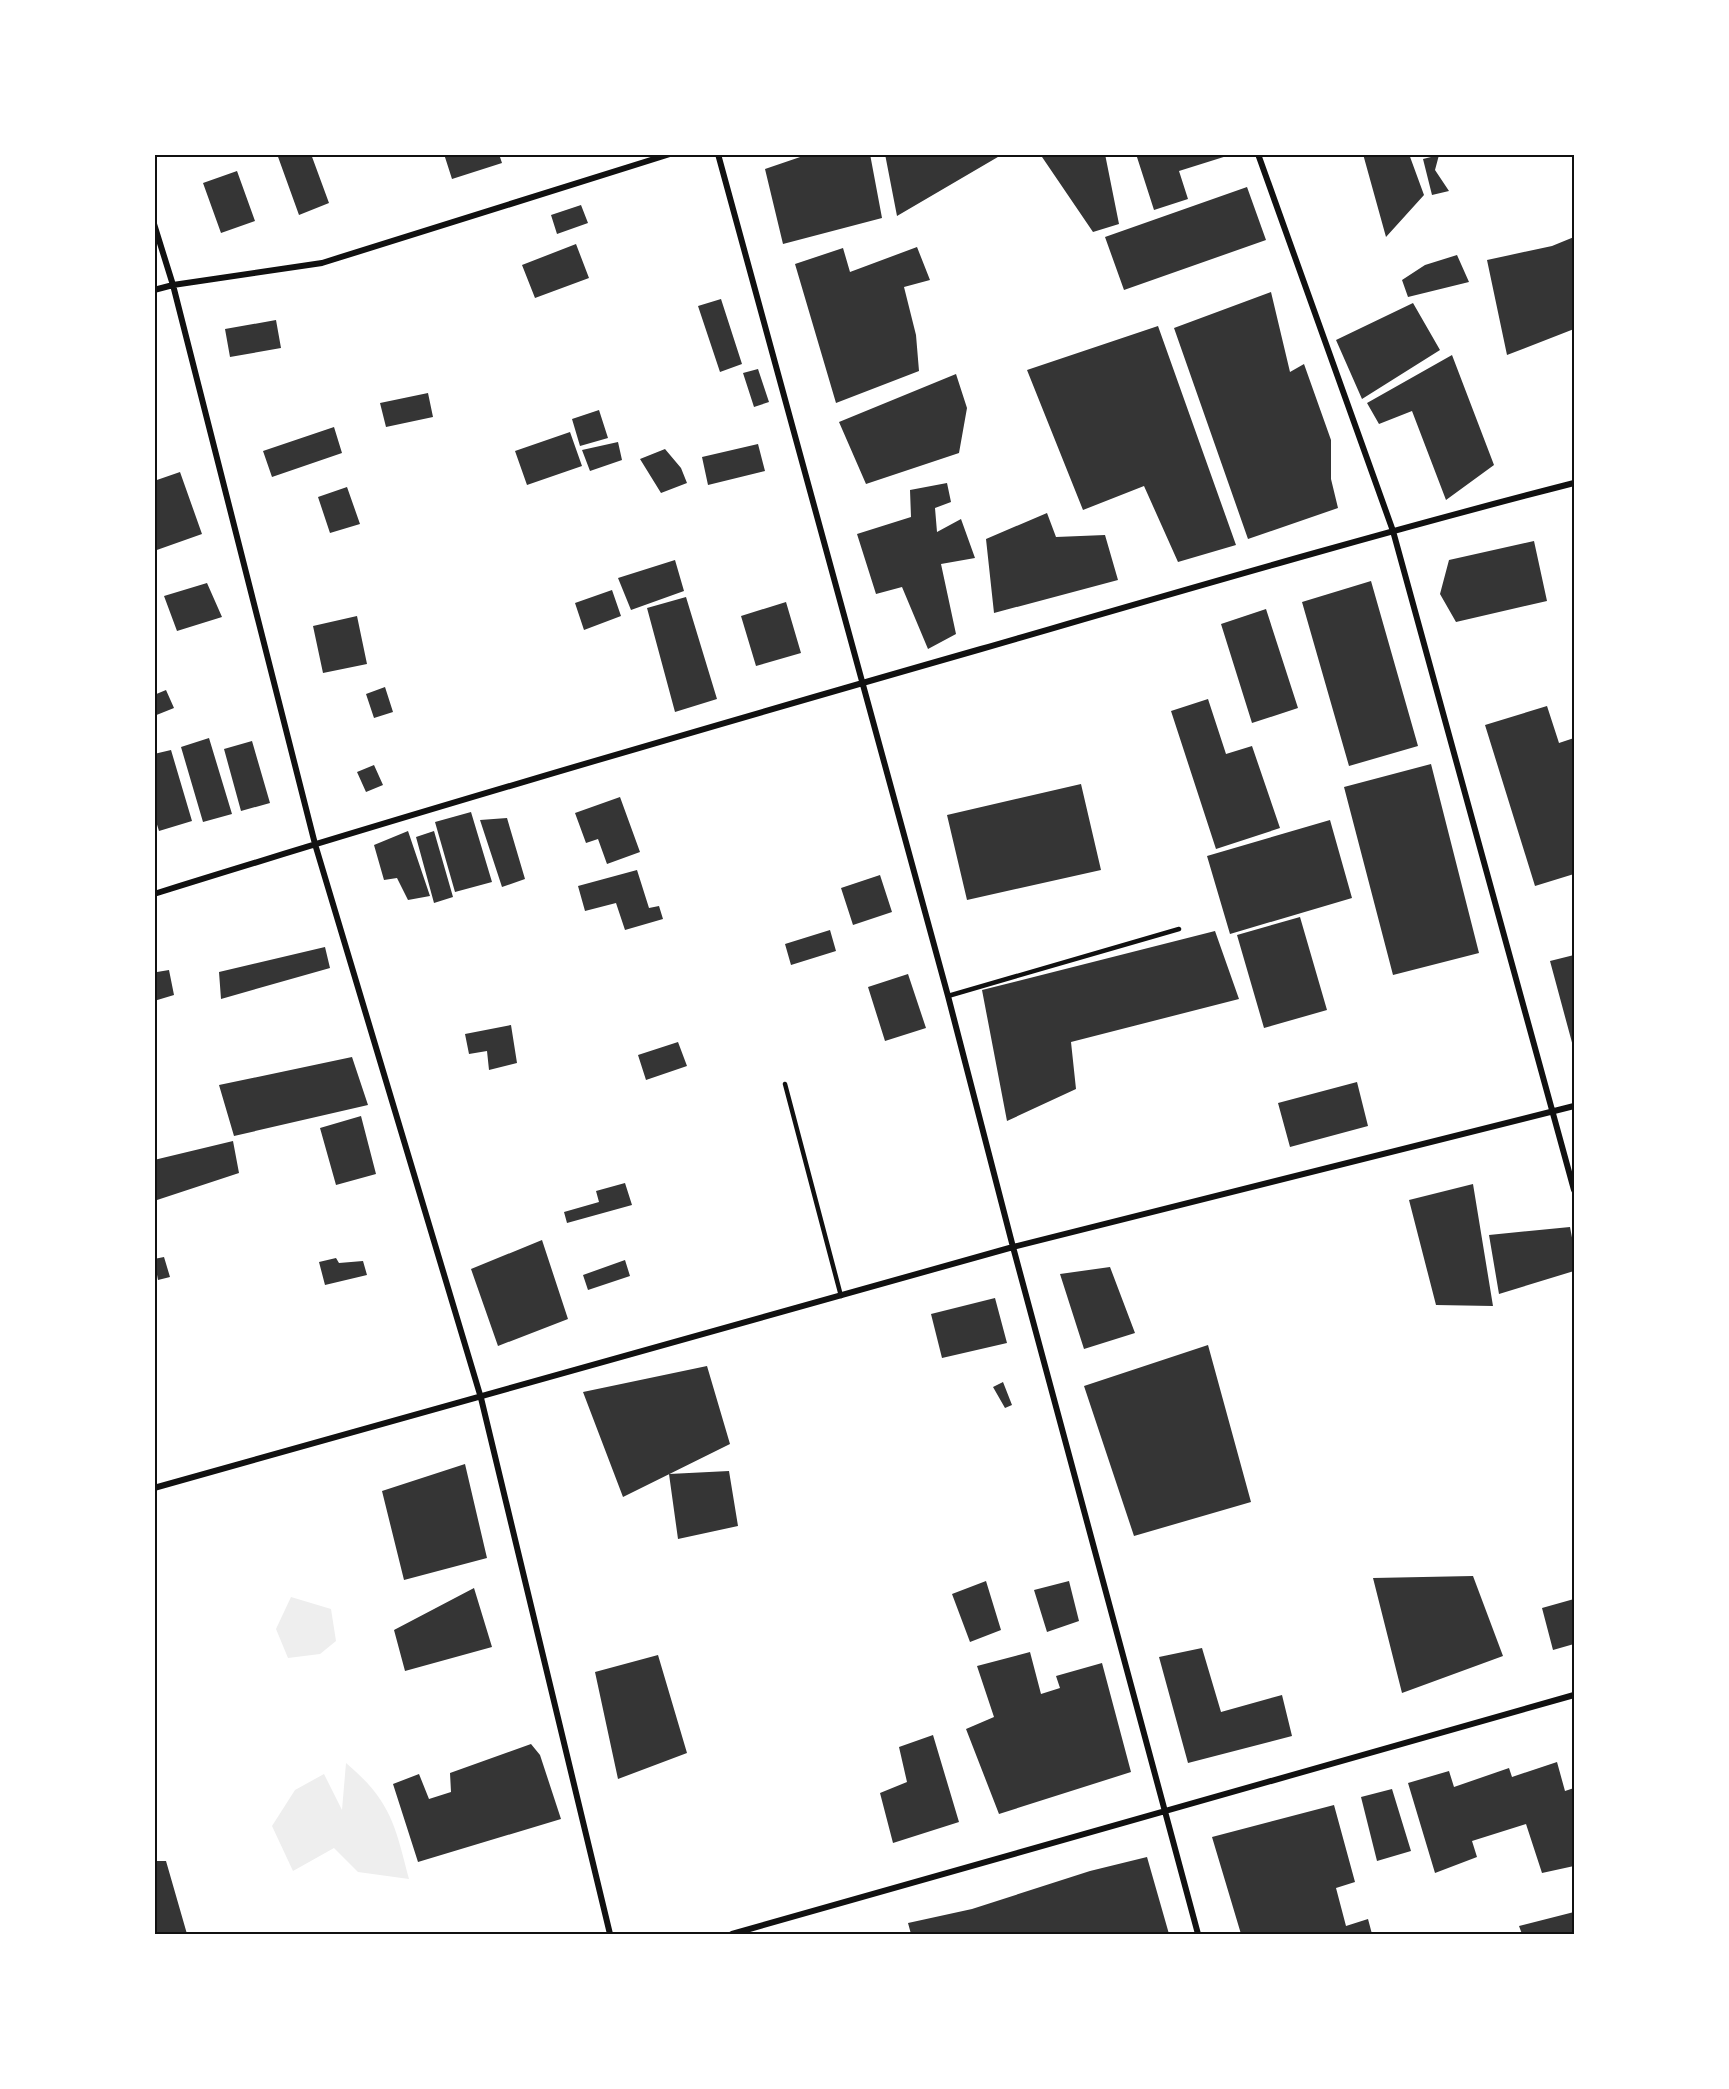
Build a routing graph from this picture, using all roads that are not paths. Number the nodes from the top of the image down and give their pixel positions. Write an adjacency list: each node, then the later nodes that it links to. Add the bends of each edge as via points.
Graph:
1 (670, 154): 5 (street, via 322,263)
2 (717, 154): 9 (street)
3 (1258, 154): 8 (street)
4 (154, 224): 5 (street)
5 (173, 285): 6 (street); 10 (street)
6 (154, 290)
7 (1575, 483): 8 (street)
8 (1393, 531): 9 (street); 16 (street)
9 (860, 684): 10 (street); 13 (street)
10 (315, 844): 11 (street); 20 (street)
11 (154, 894)
12 (1179, 928): 13 (lane)
13 (948, 996): 18 (street)
14 (785, 1084): 19 (lane)
15 (1575, 1106): 16 (street)
16 (1552, 1112): 17 (street); 18 (street)
17 (1575, 1190)
18 (1013, 1247): 19 (street); 23 (street)
19 (841, 1296): 20 (street)
20 (481, 1398): 21 (street); 24 (street)
21 (154, 1488)
22 (1575, 1695): 23 (street)
23 (1165, 1811): 25 (street); 26 (street)
24 (610, 1935)
25 (732, 1935)
26 (1198, 1935)

